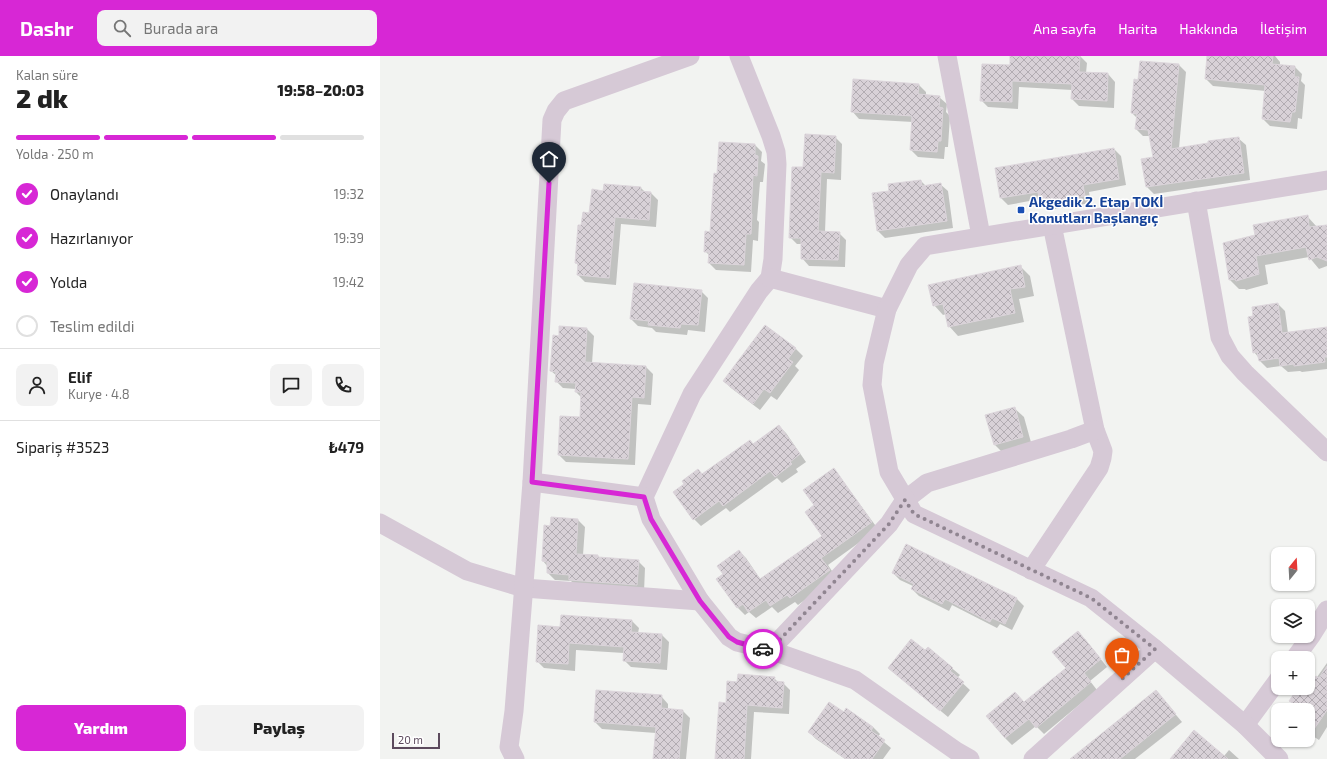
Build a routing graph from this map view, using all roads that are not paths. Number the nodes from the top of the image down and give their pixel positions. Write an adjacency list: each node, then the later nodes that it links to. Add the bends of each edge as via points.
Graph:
1 (690, 56): 12 (street, via 564,101 552,120)
2 (739, 56): 8 (street, via 776,152 773,259)
3 (947, 56): 7 (street)
4 (1327, 180): 5 (street)
5 (1196, 201): 6 (street); 11 (street, via 1220,337 1230,356 1245,373)
6 (1052, 225): 7 (street); 10 (street)
7 (981, 236): 9 (street, via 925,246 909,265)
8 (770, 278): 9 (street); 13 (street, via 692,394)
9 (887, 310): 14 (street, via 874,363 872,384 889,472)
10 (1094, 430): 14 (street, via 1071,440 927,483); 16 (street, via 1103,451 1100,468)
11 (1327, 452)
12 (532, 482): 13 (street); 17 (street)
13 (644, 497): 18 (street, via 651,519)
14 (905, 500): 16 (street, via 914,514); 21 (street, via 889,524)
15 (380, 523): 17 (street, via 467,571)
16 (1031, 570): 20 (street, via 1091,598)
17 (524, 588): 18 (street); 26 (street, via 509,747)
18 (700, 601): 21 (street, via 729,637 737,642)
19 (1327, 610): 22 (street)
20 (1155, 649): 24 (street); 27 (street)
21 (770, 650): 25 (street, via 855,680)
22 (1300, 651)
23 (1271, 690): 24 (street)
24 (1245, 726): 28 (street)
25 (959, 756)
26 (515, 759)
27 (1033, 759)
28 (1279, 759)

